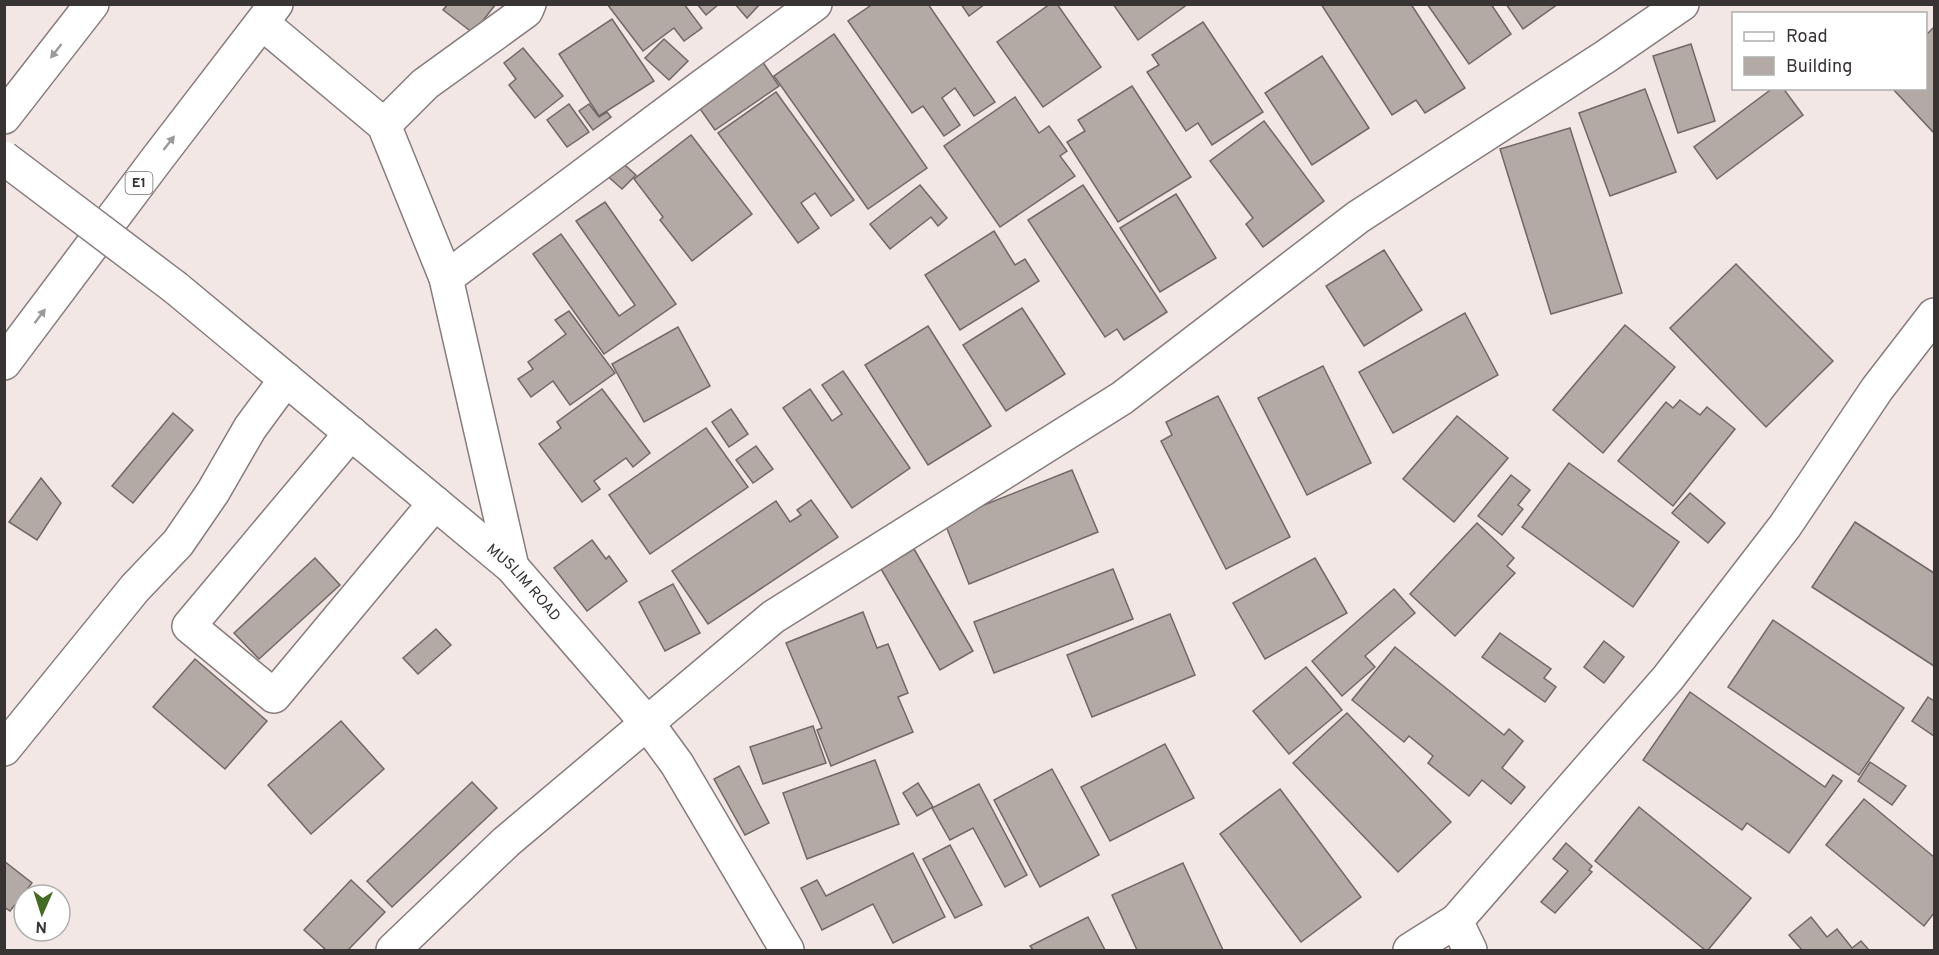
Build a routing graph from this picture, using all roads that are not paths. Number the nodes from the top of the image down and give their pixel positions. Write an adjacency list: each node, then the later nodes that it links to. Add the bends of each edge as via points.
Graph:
1 (92, 4): 6 (main road, one-way to 6)
2 (529, 4): 7 (main road, via 526,11 425,84)
3 (815, 4): 9 (main road)
4 (1682, 4): 16 (main road, via 1358,218 1122,398 773,617)
5 (269, 14): 7 (main road); 11 (main road, E1, one-way to 5)
6 (4, 117)
7 (384, 125): 9 (main road)
8 (4, 158): 12 (main road, MUSLIM ROAD, bridge, via 176,288)
9 (446, 278): 15 (main road)
10 (1935, 315): 18 (main road, via 1877,389 1785,526 1668,678)
11 (4, 363)
12 (286, 379): 13 (main road, MUSLIM ROAD); 17 (main road, via 250,428 178,543 135,588)
13 (351, 433): 14 (main road, MUSLIM ROAD); 14 (main road, via 189,626 274,696)
14 (435, 503): 15 (main road, MUSLIM ROAD)
15 (512, 567): 16 (main road, MUSLIM ROAD)
16 (647, 723): 19 (main road, via 506,842); 20 (main road, MUSLIM ROAD, via 677,765)
17 (4, 749)
18 (1456, 921): 21 (main road); 22 (main road)
19 (393, 951)
20 (787, 951)
21 (1410, 951)
22 (1470, 951)

